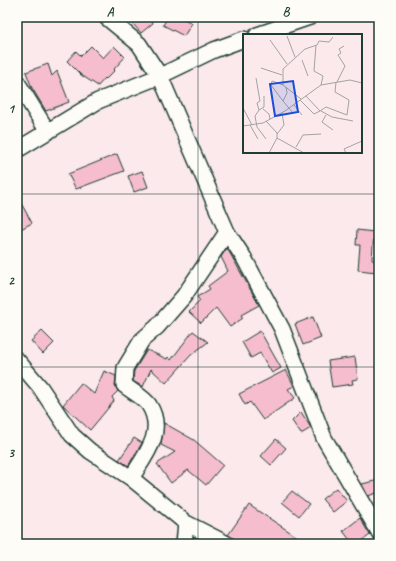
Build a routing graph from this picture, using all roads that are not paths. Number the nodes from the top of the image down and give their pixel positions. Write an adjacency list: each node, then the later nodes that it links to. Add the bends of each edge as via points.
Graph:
1 (106, 17): 6 (street, via 139,44)
2 (310, 17): 3 (street)
3 (278, 22): 4 (street)
4 (259, 34)
5 (243, 40): 6 (street, via 214,50)
6 (160, 76): 8 (street, via 98,101); 10 (street)
7 (17, 82): 8 (street)
8 (48, 132): 9 (street)
9 (17, 150)
10 (227, 232): 12 (street, via 184,296 142,340 125,368 124,386 148,404 155,420 155,433 149,452); 14 (street, via 282,329 324,438)
11 (17, 360): 12 (street, via 72,435 90,451)
12 (131, 478): 13 (street)
13 (186, 523): 15 (street); 16 (street)
14 (379, 532)
15 (184, 544)
16 (227, 544)

